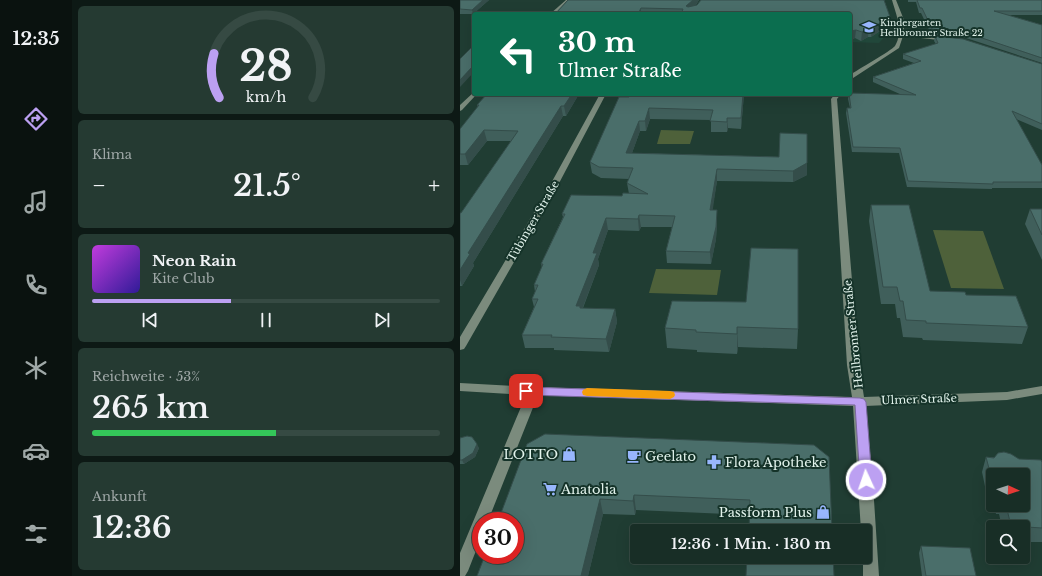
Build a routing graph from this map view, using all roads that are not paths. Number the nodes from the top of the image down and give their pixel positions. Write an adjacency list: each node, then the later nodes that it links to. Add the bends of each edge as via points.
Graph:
1 (569, 0): 3 (street)
2 (894, 0): 4 (street, via 901,20)
3 (555, 12)
4 (901, 34): 5 (street); 6 (street, via 896,47)
5 (955, 40)
6 (852, 77)
7 (472, 96): 10 (street)
8 (602, 96): 11 (street, Tübinger Straße, via 553,187)
9 (836, 96): 15 (street, Heilbronner Straße, via 834,99 849,303)
10 (460, 109)
11 (460, 346)
12 (460, 387): 14 (street, Ulmer Straße)
13 (1042, 390): 15 (street, Ulmer Straße, via 1007,396)
14 (534, 391): 15 (street, Ulmer Straße); 16 (street)
15 (860, 402): 17 (street, Heilbronner Straße)
16 (460, 571)
17 (871, 576)

